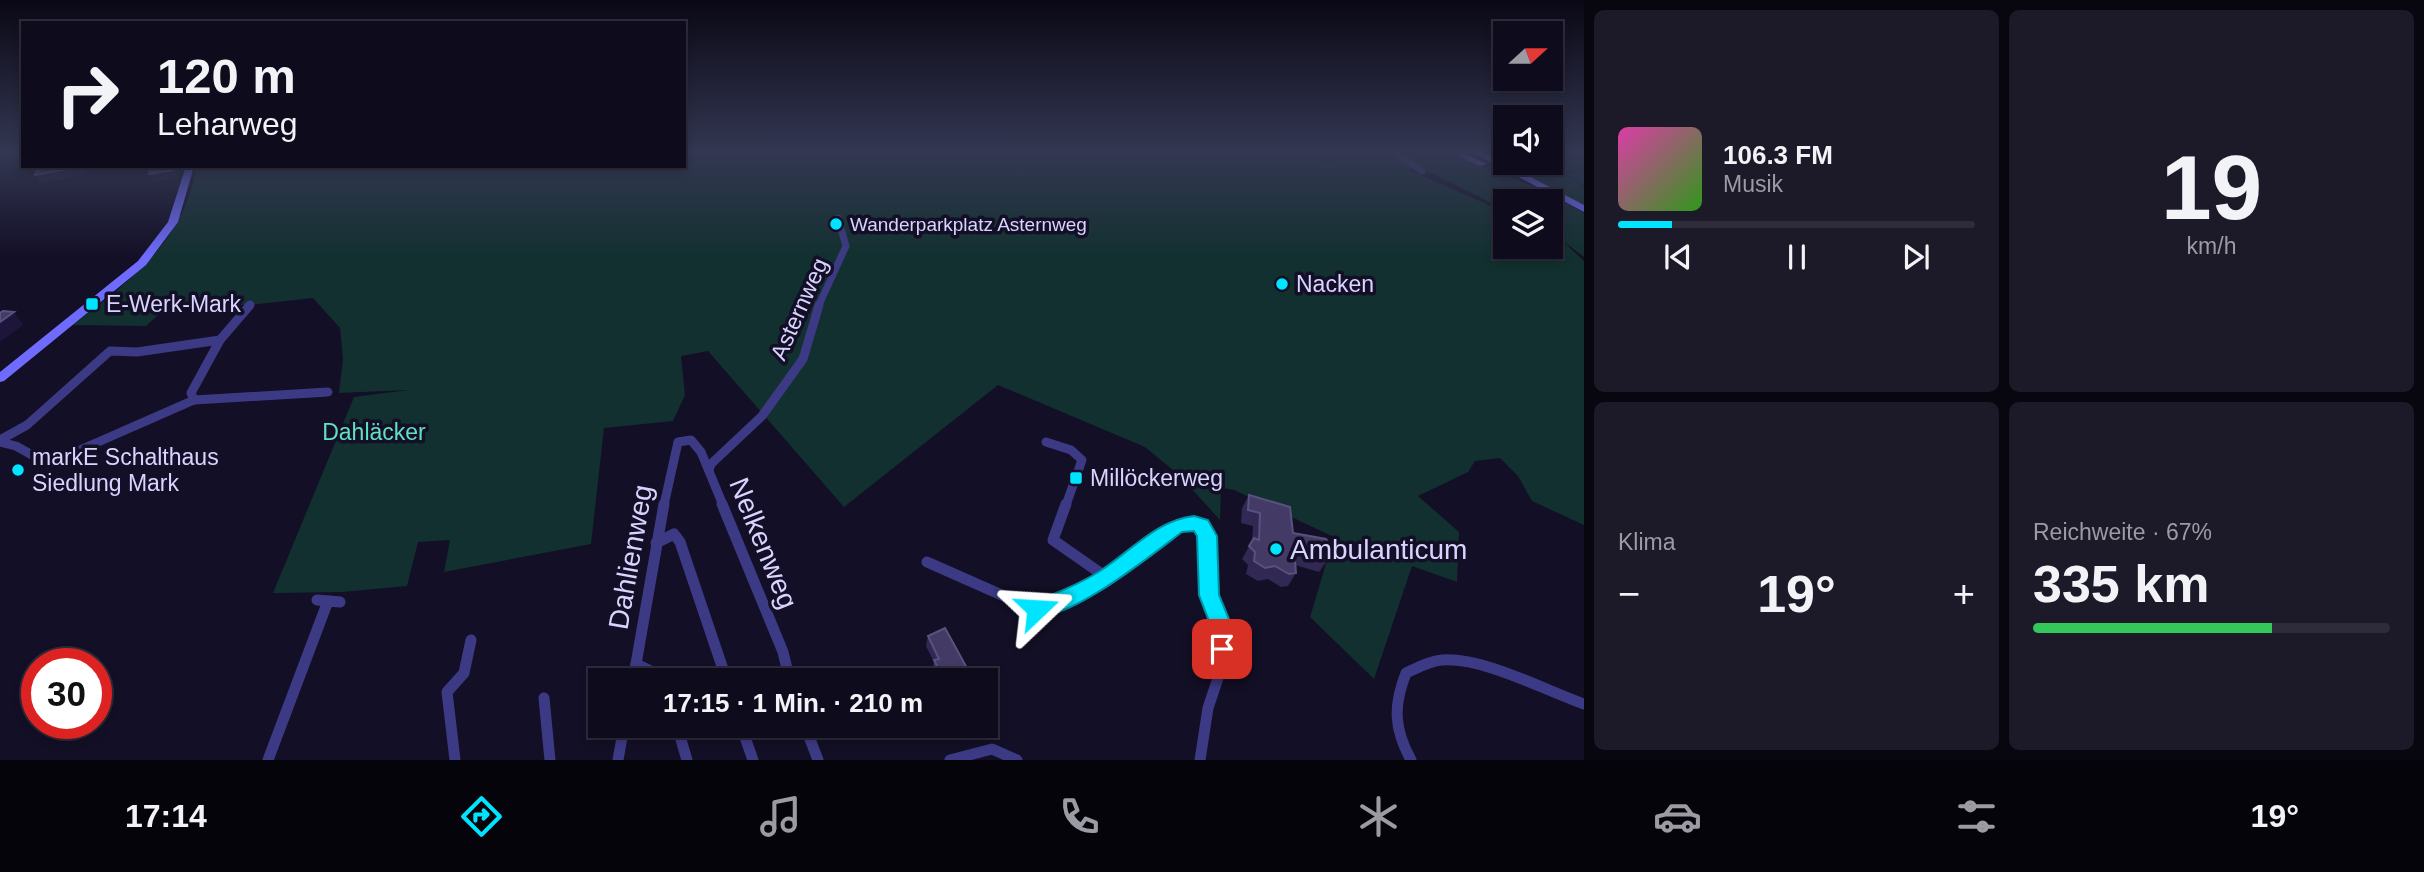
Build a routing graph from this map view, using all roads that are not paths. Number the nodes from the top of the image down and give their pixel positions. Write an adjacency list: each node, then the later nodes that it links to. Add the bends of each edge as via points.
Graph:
1 (185, 187): 5 (main road, via 166,234 142,263)
2 (1546, 187): 3 (main road)
3 (1584, 209)
4 (838, 218): 15 (street, Asternweg, via 846,246 818,308 803,359 762,416)
5 (92, 304): 7 (main road)
6 (250, 304): 8 (street)
7 (80, 314): 9 (main road)
8 (220, 340): 11 (street, via 191,393); 12 (street, via 138,352 110,351 27,425)
9 (0, 378)
10 (328, 393): 11 (street)
11 (194, 400): 12 (street, via 48,464)
12 (0, 441)
13 (678, 442): 15 (street, Nelkenweg, via 696,444); 16 (street, Dahlienweg)
14 (1046, 442): 18 (street, via 1070,449 1082,460 1053,540)
15 (709, 470): 25 (street, Nelkenweg)
16 (654, 544): 21 (street, Dahlienweg); 24 (street, via 674,534 680,542)
17 (926, 562): 18 (street, via 1037,609 1052,606)
18 (1106, 577): 41 (street, via 1185,523 1201,526 1207,536 1209,595 1223,629 1221,669 1208,708)
19 (328, 601): 32 (street)
20 (471, 640): 33 (street, via 464,673 447,692)
21 (636, 664): 22 (street, Dahlienweg); 23 (street)
22 (635, 668)
23 (644, 668)
24 (723, 668)
25 (787, 668)
26 (544, 698): 34 (street)
27 (1584, 704): 42 (street, via 1475,666 1447,660 1425,664 1406,673 1394,701 1399,740)
28 (622, 738): 35 (street)
29 (681, 738): 36 (street)
30 (745, 738): 37 (street)
31 (810, 738): 38 (street)
32 (268, 760)
33 (455, 760)
34 (550, 760)
35 (618, 760)
36 (687, 760)
37 (753, 760)
38 (818, 760)
39 (950, 760): 40 (street, via 983,748 1004,751)
40 (1017, 760)
41 (1200, 760)
42 (1411, 760)

